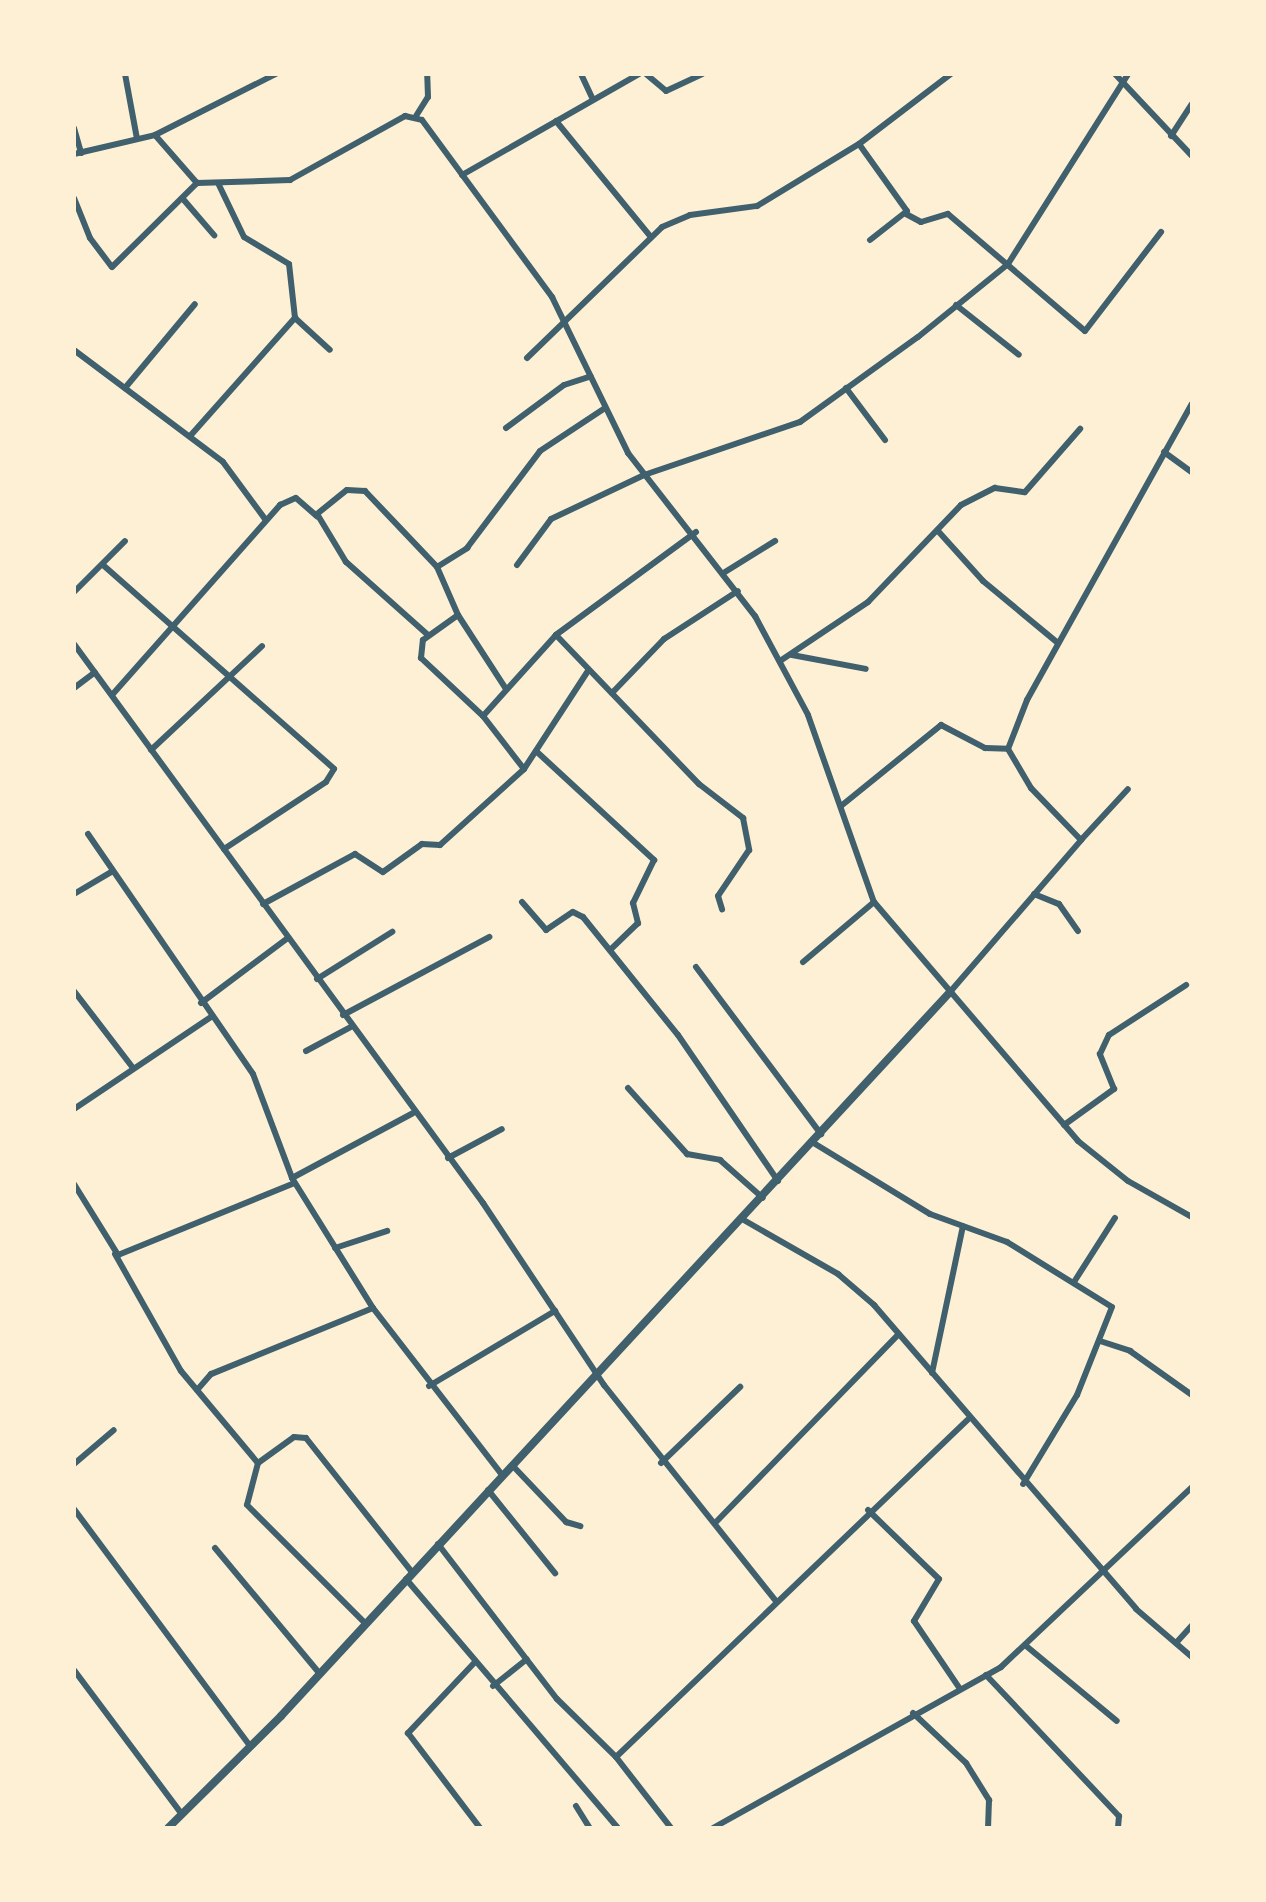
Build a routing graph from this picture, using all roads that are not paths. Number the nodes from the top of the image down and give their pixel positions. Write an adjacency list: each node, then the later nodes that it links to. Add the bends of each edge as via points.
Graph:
1 (125, 74): 19 (street)
2 (276, 74): 17 (street)
3 (427, 74): 14 (street, via 428,97)
4 (581, 74): 12 (street)
5 (639, 74): 12 (street)
6 (646, 74): 7 (street, via 666,91)
7 (702, 74)
8 (951, 74): 20 (street)
9 (1115, 74): 11 (street)
10 (1128, 74): 11 (street)
11 (1123, 82): 18 (street); 33 (street)
12 (592, 98): 15 (street)
13 (1192, 104): 18 (street)
14 (416, 116): 23 (street); 25 (street, via 300,178)
15 (556, 121): 23 (street); 31 (street)
16 (74, 128): 21 (street)
17 (155, 135): 19 (street); 24 (street)
18 (1171, 136): 22 (street)
19 (137, 139): 21 (street)
20 (859, 144): 28 (street); 31 (street, via 757,206 690,215)
21 (77, 154)
22 (1192, 156)
23 (462, 175): 37 (street)
24 (197, 183): 25 (street); 27 (street)
25 (219, 185): 36 (street, via 244,237 289,264)
26 (74, 198): 27 (street, via 112,267)
27 (183, 199): 30 (street)
28 (906, 214): 32 (street); 33 (street, via 921,222 946,212)
29 (1161, 232): 33 (street, via 1085,331)
30 (214, 235)
31 (651, 237): 37 (street)
32 (870, 240)
33 (1008, 264): 35 (street)
34 (195, 304): 43 (street)
35 (956, 305): 40 (street); 44 (street)
36 (295, 318): 39 (street); 49 (street)
37 (567, 324): 41 (street); 42 (street)
38 (74, 350): 43 (street)
39 (330, 350)
40 (1019, 355)
41 (527, 358)
42 (591, 376): 46 (street); 47 (street, via 564,385)
43 (125, 388): 49 (street)
44 (846, 388): 50 (street); 53 (street, via 779,431)
45 (1192, 404): 51 (street)
46 (605, 408): 53 (street); 62 (street, via 540,451 467,548)
47 (506, 428)
48 (1080, 429): 56 (street, via 1025,492 988,490)
49 (191, 435): 55 (street, via 242,481)
50 (885, 440)
51 (1164, 452): 52 (street); 70 (street)
52 (1192, 472)
53 (644, 475): 57 (street); 61 (street, via 551,519)
54 (317, 516): 55 (street, via 296,498); 62 (street, via 347,490 365,491); 68 (street, via 346,562)
55 (265, 519): 67 (street)
56 (938, 531): 70 (street, via 983,581); 73 (street, via 868,602)
57 (696, 532): 63 (street); 69 (street)
58 (125, 541): 60 (street)
59 (775, 541): 63 (street)
60 (103, 565): 65 (street); 67 (street)
61 (517, 565)
62 (437, 567): 66 (street)
63 (725, 572): 64 (street)
64 (738, 591): 74 (street); 81 (street, via 664,639)
65 (74, 592)
66 (458, 615): 68 (street); 80 (street)
67 (175, 624): 78 (street); 82 (street)
68 (428, 635): 83 (street, via 419,649 422,661)
69 (556, 635): 76 (street); 80 (street)
70 (1058, 643): 84 (street)
71 (74, 644): 77 (street)
72 (262, 646): 78 (street)
73 (792, 655): 74 (street); 75 (street)
74 (780, 661): 89 (street)
75 (866, 669)
76 (588, 671): 81 (street); 86 (street)
77 (95, 672): 79 (street); 82 (street)
78 (234, 674): 85 (street); 92 (street, via 334,769 326,782)
79 (74, 688)
80 (506, 689): 83 (street)
81 (612, 693): 99 (street, via 749,828 748,855 717,898)
82 (112, 695): 85 (street)
83 (483, 716): 87 (street)
84 (1008, 749): 89 (street, via 985,748 941,725); 91 (street, via 1031,788)
85 (151, 750): 92 (street)
86 (536, 751): 87 (street); 104 (street, via 654,860 633,903 637,925)
87 (524, 769): 98 (street, via 440,845 422,844 383,872 355,854)
88 (1128, 789): 91 (street)
89 (841, 806): 97 (street)
90 (88, 834): 93 (street)
91 (1081, 840): 95 (street)
92 (224, 849): 98 (street)
93 (111, 872): 94 (street); 111 (street)
94 (74, 894)
95 (1034, 894): 100 (street, via 1059,904); 110 (street)
96 (522, 902): 104 (street, via 546,930 578,912)
97 (874, 902): 105 (street); 110 (street)
98 (263, 904): 103 (street)
99 (722, 909)
100 (1078, 931)
101 (392, 932): 107 (street)
102 (489, 937): 112 (street)
103 (288, 938): 107 (street); 111 (street)
104 (610, 950): 126 (street)
105 (803, 962)
106 (696, 967): 122 (street)
107 (317, 979): 112 (street)
108 (1186, 985): 120 (street, via 1109,1035 1100,1054 1114,1089)
109 (74, 991): 116 (street)
110 (950, 992): 120 (street); 122 (street)
111 (201, 1003): 113 (street)
112 (343, 1015): 114 (street)
113 (211, 1017): 116 (street); 125 (street, via 253,1074)
114 (351, 1027): 115 (street); 119 (street)
115 (306, 1051)
116 (133, 1068): 118 (street)
117 (628, 1088): 128 (street, via 687,1154 720,1160)
118 (74, 1109)
119 (413, 1113): 124 (street); 125 (street)
120 (1064, 1125): 129 (street, via 1128,1181)
121 (502, 1129): 124 (street)
122 (821, 1134): 123 (street)
123 (812, 1142): 126 (street); 132 (street)
124 (448, 1158): 138 (street)
125 (293, 1180): 134 (street); 135 (street)
126 (778, 1181): 128 (street)
127 (74, 1184): 135 (street)
128 (763, 1198): 131 (street)
129 (1191, 1213)
130 (1115, 1218): 136 (street)
131 (742, 1219): 139 (street, via 838,1274); 142 (street)
132 (963, 1226): 136 (street); 141 (street)
133 (387, 1231): 134 (street)
134 (335, 1248): 137 (street)
135 (115, 1254): 145 (street)
136 (1074, 1282): 140 (street, via 1112,1307)
137 (373, 1308): 143 (street); 145 (street, via 211,1374)
138 (555, 1311): 142 (street); 143 (street)
139 (899, 1334): 141 (street); 159 (street)
140 (1100, 1341): 146 (street, via 1130,1351); 154 (street)
141 (932, 1373): 147 (street)
142 (599, 1376): 150 (street); 152 (street)
143 (429, 1386): 153 (street)
144 (740, 1387): 150 (street)
145 (197, 1390): 149 (street)
146 (1192, 1395)
147 (968, 1420): 154 (street); 158 (street)
148 (114, 1430): 151 (street)
149 (258, 1463): 165 (street, via 294,1437 306,1438); 167 (street, via 247,1505)
150 (661, 1463): 159 (street)
151 (74, 1464)
152 (512, 1465): 153 (street); 160 (street, via 566,1522)
153 (502, 1475): 156 (street)
154 (1023, 1484): 163 (street)
155 (1192, 1487): 163 (street)
156 (488, 1490): 161 (street); 164 (street)
157 (74, 1509): 181 (street)
158 (868, 1510): 166 (street); 178 (street, via 939,1579 914,1621)
159 (716, 1522): 166 (street)
160 (580, 1526)
161 (438, 1544): 165 (street); 172 (street)
162 (215, 1548): 175 (street)
163 (1106, 1571): 169 (street); 170 (street)
164 (555, 1573)
165 (409, 1576): 167 (street); 173 (street)
166 (775, 1600): 182 (street)
167 (366, 1624): 175 (street)
168 (1192, 1625): 169 (street)
169 (1176, 1643): 171 (street)
170 (1025, 1645): 176 (street); 180 (street)
171 (1192, 1657)
172 (527, 1659): 177 (street); 182 (street)
173 (475, 1662): 177 (street); 186 (street, via 408,1733)
174 (74, 1670): 184 (street)
175 (320, 1674): 181 (street)
176 (986, 1675): 178 (street); 192 (street, via 1119,1816)
177 (493, 1686): 188 (street)
178 (960, 1689): 179 (street)
179 (913, 1713): 190 (street); 191 (street, via 966,1763 989,1800)
180 (1117, 1721)
181 (250, 1746): 184 (street)
182 (616, 1757): 189 (street)
183 (576, 1806): 187 (street)
184 (181, 1813): 185 (street)
185 (168, 1828)
186 (480, 1828)
187 (590, 1828)
188 (618, 1828)
189 (671, 1828)
190 (713, 1828)
191 (988, 1828)
192 (1118, 1828)

